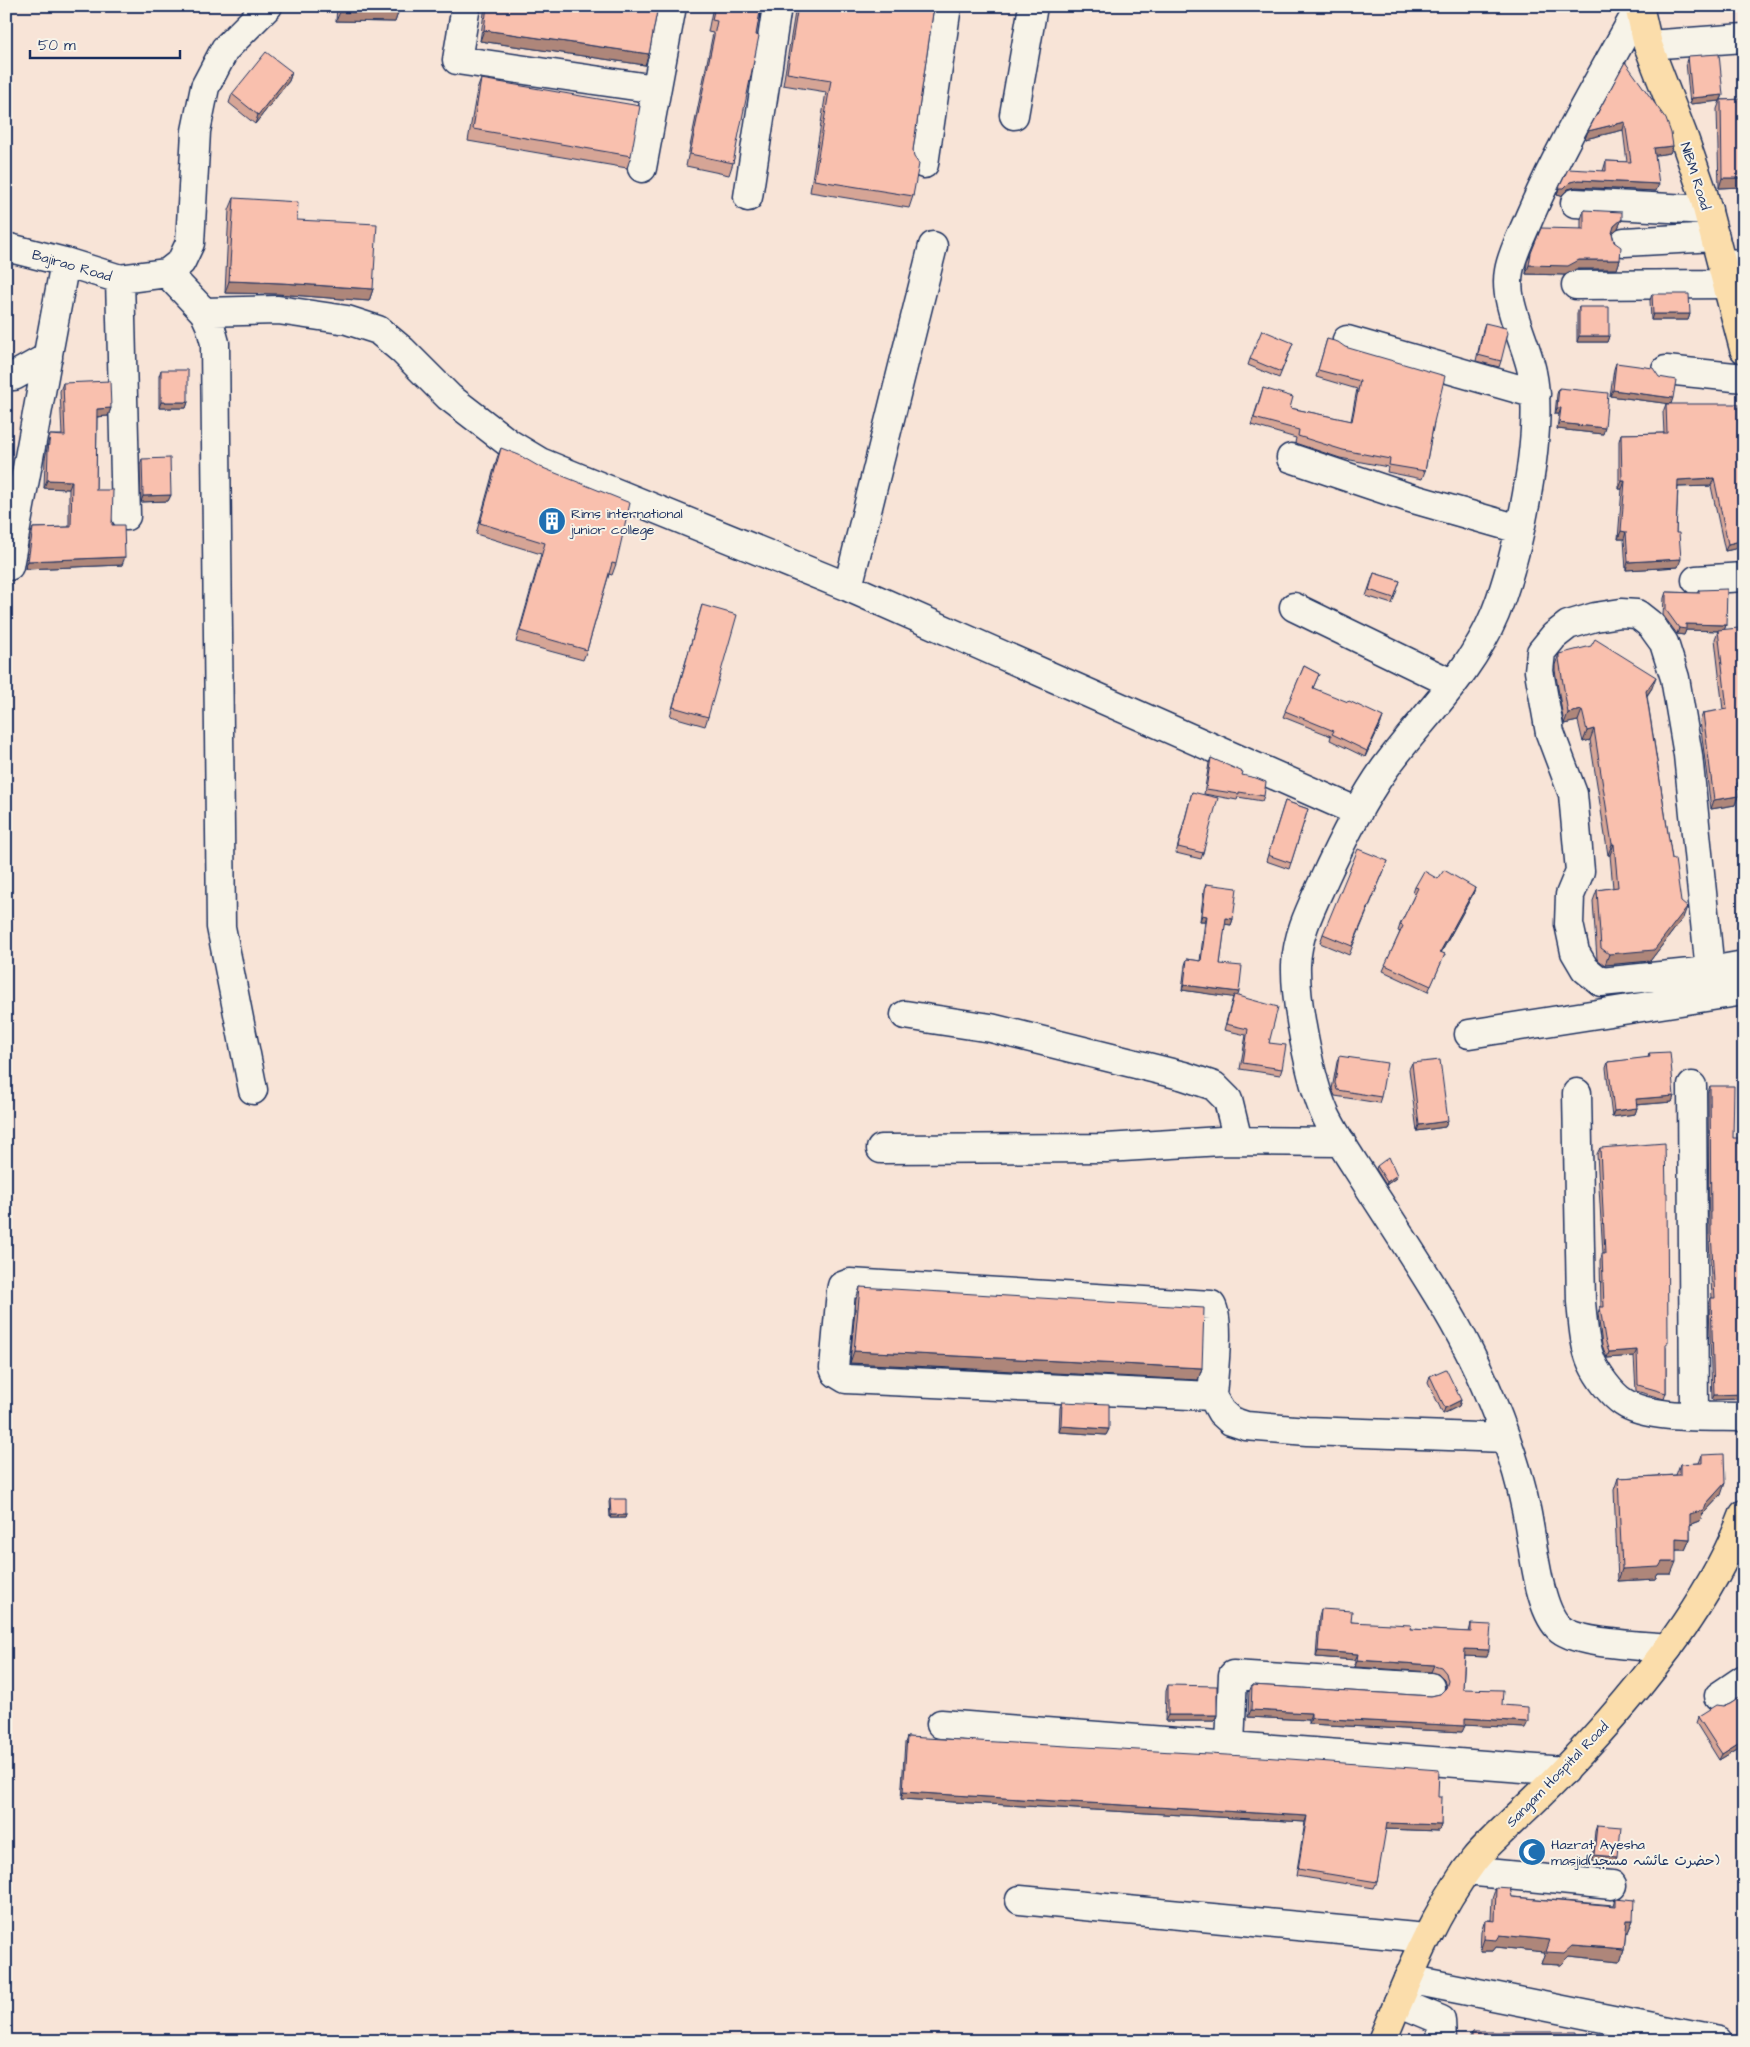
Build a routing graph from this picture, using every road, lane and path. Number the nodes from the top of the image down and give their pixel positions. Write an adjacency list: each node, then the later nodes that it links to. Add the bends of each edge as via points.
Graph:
1 (268, 6): 23 (street, via 225,49 205,87 196,131 190,243 181,262)
2 (466, 6): 10 (street, via 457,60)
3 (672, 6): 10 (street)
4 (778, 6): 14 (street)
5 (947, 6): 12 (street)
6 (1033, 6): 11 (street)
7 (1639, 7): 9 (main road, NIBM Road); 33 (street, via 1543,186 1510,264 1507,290 1532,370)
8 (1744, 38): 9 (street)
9 (1648, 46): 16 (main road, NIBM Road)
10 (656, 89): 13 (street)
11 (1014, 115)
12 (924, 164)
13 (642, 168)
14 (748, 197)
15 (1575, 203): 16 (street)
16 (1708, 210): 17 (main road, NIBM Road)
17 (1715, 237): 18 (street); 22 (main road, NIBM Road)
18 (1624, 242)
19 (932, 246): 40 (street)
20 (6, 247): 21 (street, Bajirao Road)
21 (65, 262): 24 (street, Bajirao Road); 29 (street)
22 (1731, 270): 25 (street); 28 (main road, NIBM Road)
23 (167, 273): 24 (street, Bajirao Road); 26 (street)
24 (120, 279): 35 (street)
25 (1576, 285)
26 (204, 312): 40 (street, via 278,310 347,320 378,330 449,397 510,444 540,462); 50 (street, via 215,343 221,927)
27 (1348, 340): 33 (street)
28 (1742, 340)
29 (48, 357): 31 (street, via 14,376); 37 (street)
30 (1666, 370): 32 (street)
31 (6, 376)
32 (1744, 378)
33 (1536, 394): 36 (street, via 1530,471)
34 (1291, 458): 36 (street, via 1407,498)
35 (126, 516)
36 (1519, 529): 42 (street, via 1497,609 1477,652)
37 (9, 566)
38 (1744, 577): 39 (street)
39 (1696, 580)
40 (848, 587): 43 (street)
41 (1294, 607): 42 (street)
42 (1453, 684): 43 (street, via 1384,769)
43 (1358, 812): 53 (street, via 1307,917 1296,963 1297,992 1317,1090 1324,1112)
44 (1744, 965): 45 (street)
45 (1710, 971): 45 (street, via 1601,982 1585,969 1575,952 1569,924 1570,895 1580,871 1573,794 1550,733 1539,671 1541,652 1568,625 1595,617 1637,614 1651,625 1664,643 1675,678 1688,755)
46 (1744, 991): 48 (street)
47 (905, 1015): 52 (street, via 991,1028 1214,1086 1228,1100)
48 (1469, 1034)
49 (1692, 1086): 56 (street)
50 (253, 1090)
51 (1577, 1093): 56 (street, via 1581,1302 1584,1333 1592,1363 1607,1386 1623,1402 1644,1411)
52 (1238, 1140): 53 (street); 54 (street, via 1106,1148)
53 (1341, 1142): 58 (street, via 1451,1318 1489,1392)
54 (881, 1149)
55 (1212, 1396): 55 (street, via 1217,1322 1215,1309 1211,1306 850,1283 842,1286 834,1368 846,1379); 58 (street, via 1221,1412 1231,1421 1246,1426)
56 (1694, 1415): 57 (street)
57 (1744, 1417)
58 (1506, 1438): 60 (street, via 1553,1622 1563,1633 1583,1639)
59 (1741, 1532): 60 (main road, Sangam Hospital Road, via 1707,1591)
60 (1668, 1648): 66 (main road, Sangam Hospital Road)
61 (1744, 1679): 63 (street)
62 (1430, 1687): 65 (street, via 1233,1675)
63 (1719, 1696)
64 (941, 1724): 65 (street)
65 (1230, 1745): 66 (street)
66 (1564, 1771): 67 (main road, Sangam Hospital Road)
67 (1466, 1871): 68 (street); 70 (main road, Sangam Hospital Road)
68 (1612, 1885)
69 (1020, 1900): 70 (street)
70 (1426, 1938): 71 (main road, Sangam Hospital Road)
71 (1403, 1991): 72 (main road, Sangam Hospital Road); 73 (street, via 1441,2020); 74 (street)
72 (1382, 2041)
73 (1442, 2041)
74 (1718, 2041)

